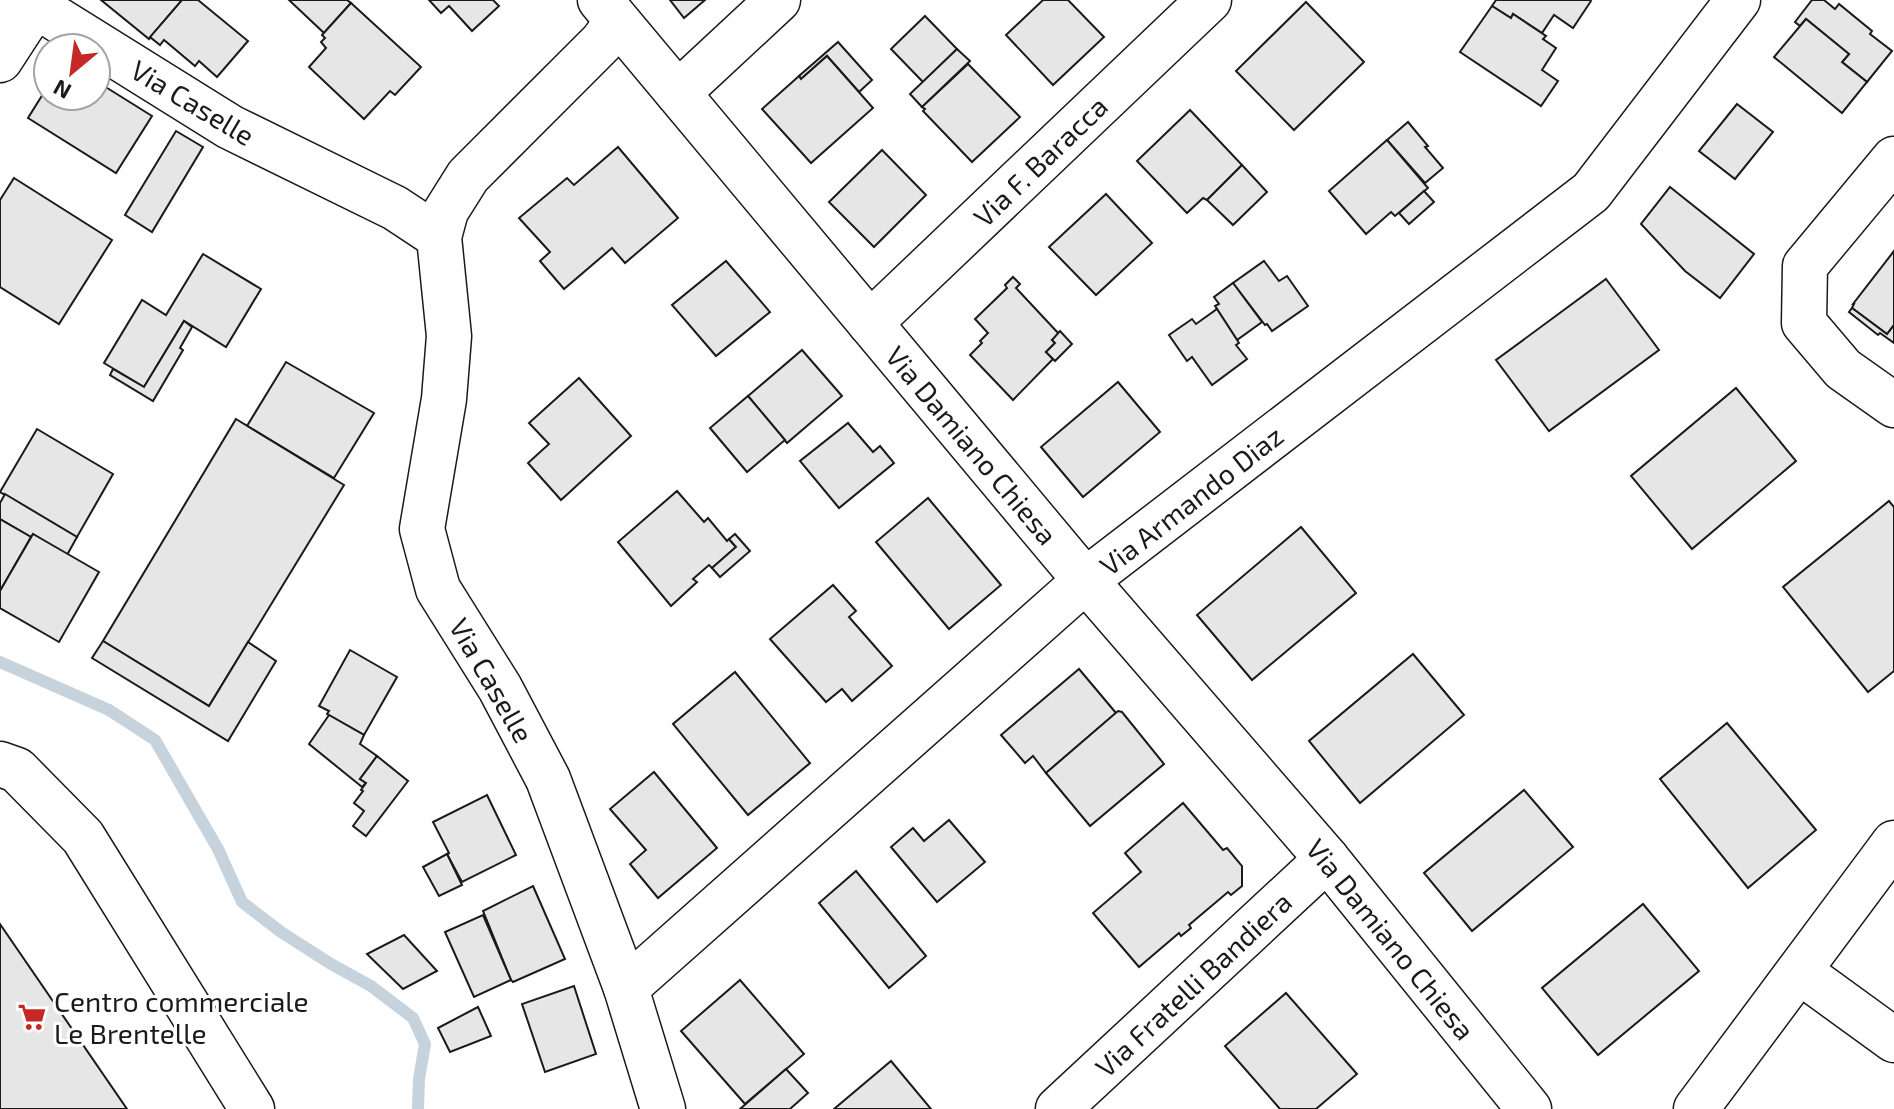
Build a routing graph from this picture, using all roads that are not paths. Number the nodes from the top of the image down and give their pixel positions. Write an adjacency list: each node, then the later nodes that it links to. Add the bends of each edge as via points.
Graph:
1 (778, 0): 7 (street)
2 (1209, 0): 10 (street, Via F. Baracca)
3 (1738, 0): 12 (street, Via Armando Diaz, via 1591,192)
4 (25, 2): 6 (street); 9 (street, Via Caselle, via 230,127 395,208)
5 (609, 11): 7 (street, Via Damiano Chiesa); 9 (street, Via Caselle, via 602,42 468,176 446,211)
6 (0, 60)
7 (678, 93): 10 (street, Via Damiano Chiesa)
8 (1894, 159): 11 (street, via 1805,266 1804,323 1843,369)
9 (439, 237): 17 (street, Via Caselle, via 449,336 422,529 438,589 500,688 548,779)
10 (870, 323): 12 (street, Via Damiano Chiesa)
11 (1894, 405)
12 (1086, 580): 15 (street, Via Damiano Chiesa); 17 (street, Via Armando Diaz)
13 (0, 764): 19 (street, via 17,770 83,837)
14 (1894, 843): 16 (street)
15 (1327, 859): 21 (street, Via Fratelli Bandiera); 22 (street, Via Damiano Chiesa)
16 (1799, 971): 18 (street); 23 (street)
17 (626, 988): 20 (street, Via Caselle)
18 (1894, 1040)
19 (252, 1109)
20 (663, 1109)
21 (1058, 1109)
22 (1529, 1109)
23 (1696, 1109)

